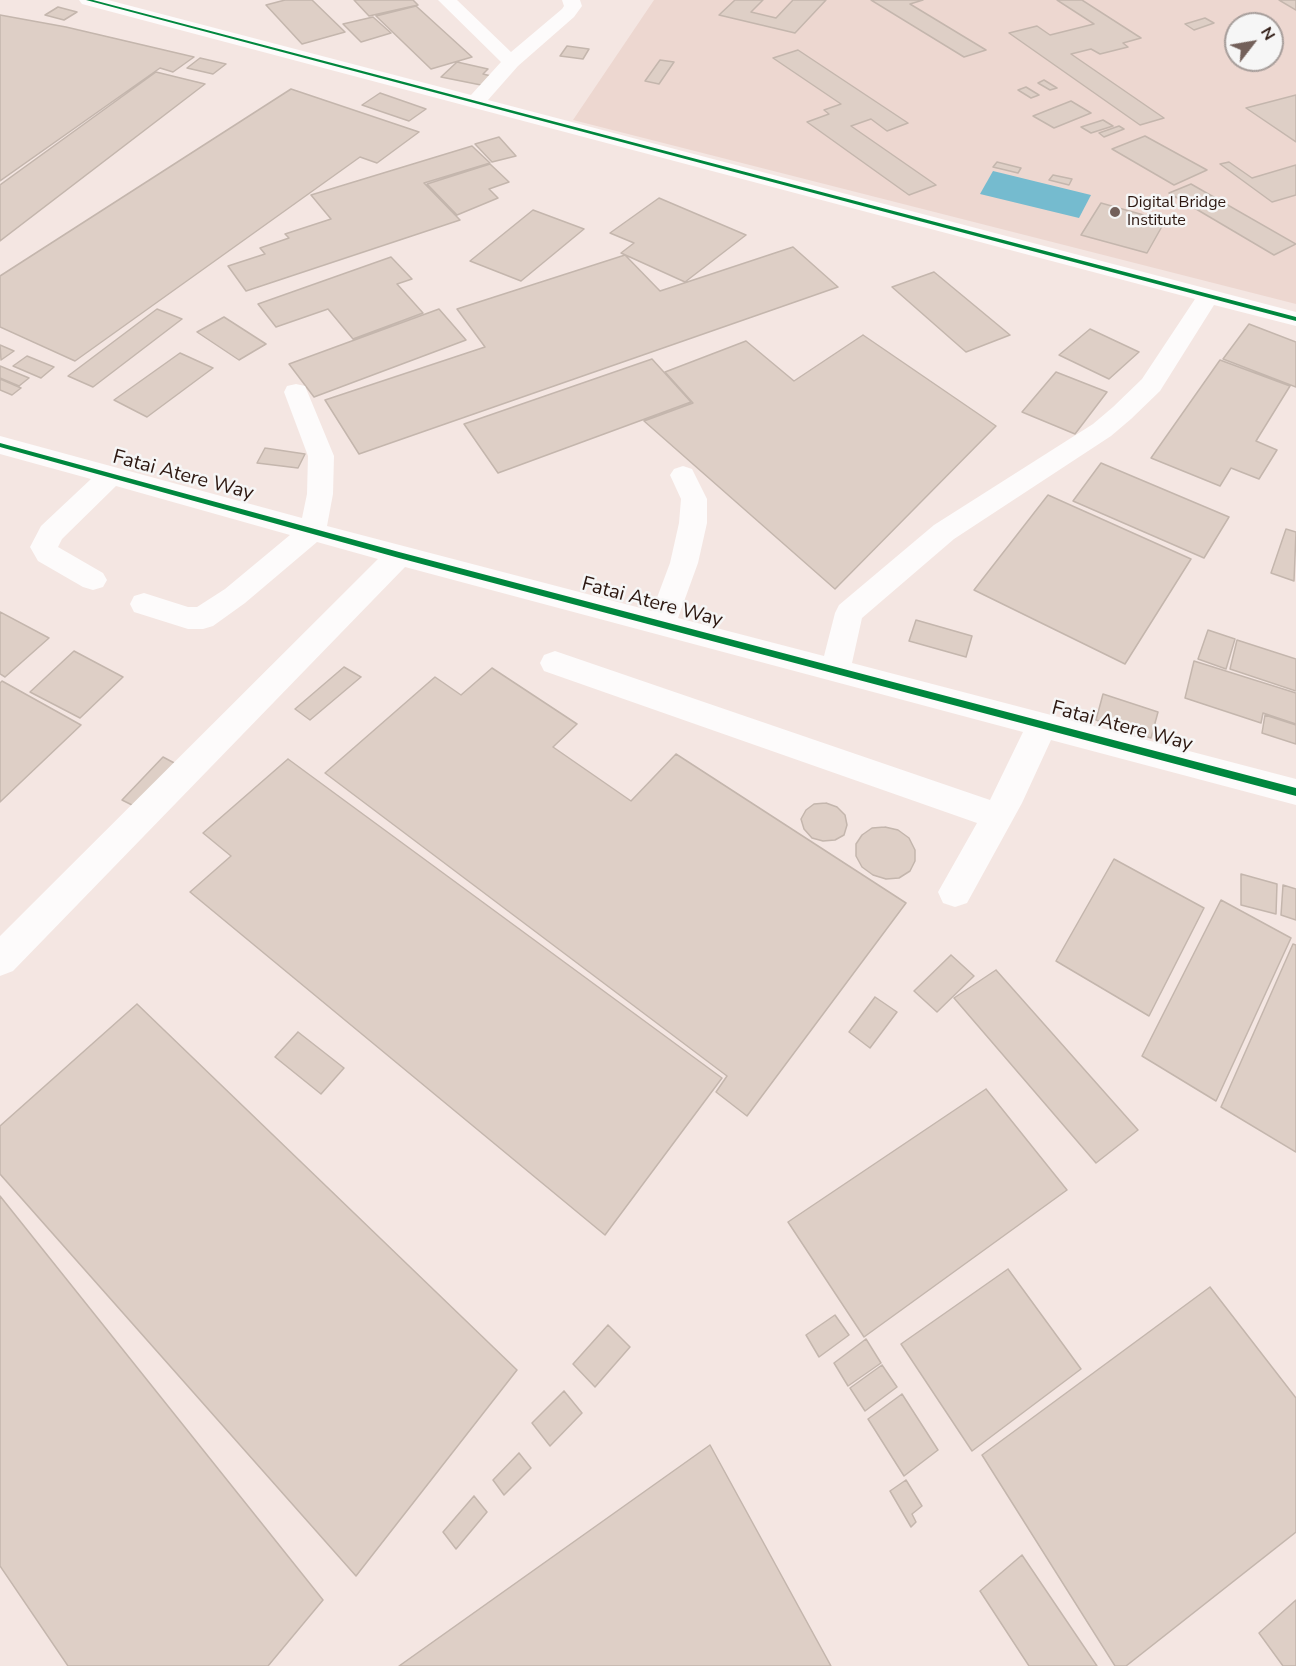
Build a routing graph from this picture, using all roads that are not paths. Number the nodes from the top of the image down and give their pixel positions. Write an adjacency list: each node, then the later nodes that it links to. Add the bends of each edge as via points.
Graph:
1 (88, 0): 5 (street)
2 (447, 0): 4 (street)
3 (571, 0): 4 (street, via 573,6 568,14)
4 (511, 62): 5 (street)
5 (476, 101): 6 (street)
6 (1209, 296): 7 (street); 19 (street, via 1151,385 1122,413 945,532 849,613)
7 (1296, 319)
8 (296, 392): 13 (street, via 321,456 320,494)
9 (13, 448): 10 (street); 11 (street, Fatai Atere Way)
10 (0, 471)
11 (111, 475): 13 (street, Fatai Atere Way); 15 (street, via 51,533 44,547 48,554)
12 (683, 475): 17 (street, via 694,499 693,523 684,563)
13 (312, 530): 14 (street, Fatai Atere Way); 16 (street, via 203,618 188,618)
14 (399, 555): 17 (street, Fatai Atere Way); 24 (street)
15 (93, 580)
16 (144, 604)
17 (661, 624): 19 (street, Fatai Atere Way)
18 (555, 663): 22 (street)
19 (836, 670): 20 (street, Fatai Atere Way)
20 (1042, 725): 21 (street, Fatai Atere Way); 22 (street)
21 (1296, 792)
22 (998, 816): 23 (street)
23 (955, 892)
24 (0, 960)

